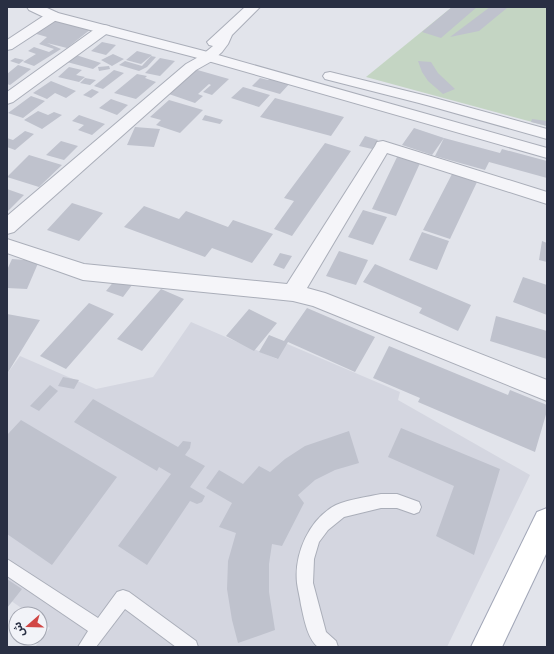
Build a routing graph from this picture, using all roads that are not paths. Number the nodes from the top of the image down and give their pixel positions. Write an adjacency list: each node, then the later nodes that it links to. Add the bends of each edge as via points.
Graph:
1 (34, 7): 3 (street)
2 (253, 7): 6 (street)
3 (49, 11): 4 (street); 5 (street); 6 (street, via 103,17)
4 (104, 29): 6 (street); 7 (street)
5 (7, 46)
6 (205, 54): 8 (street, via 425,100); 9 (street); 11 (street)
7 (7, 99)
8 (547, 134)
9 (547, 153)
10 (547, 198): 13 (street, via 383,146)
11 (7, 227)
12 (7, 246): 13 (street, via 83,272)
13 (293, 293): 14 (street, via 317,299)
14 (547, 391)
15 (414, 507): 21 (lane, via 397,501 381,501 340,511 323,525 313,538 306,559 305,583 319,637)
16 (547, 522): 22 (main road)
17 (7, 567): 18 (lane)
18 (100, 629): 19 (lane); 20 (lane, via 123,598)
19 (86, 647)
20 (190, 647)
21 (330, 647)
22 (486, 647)

